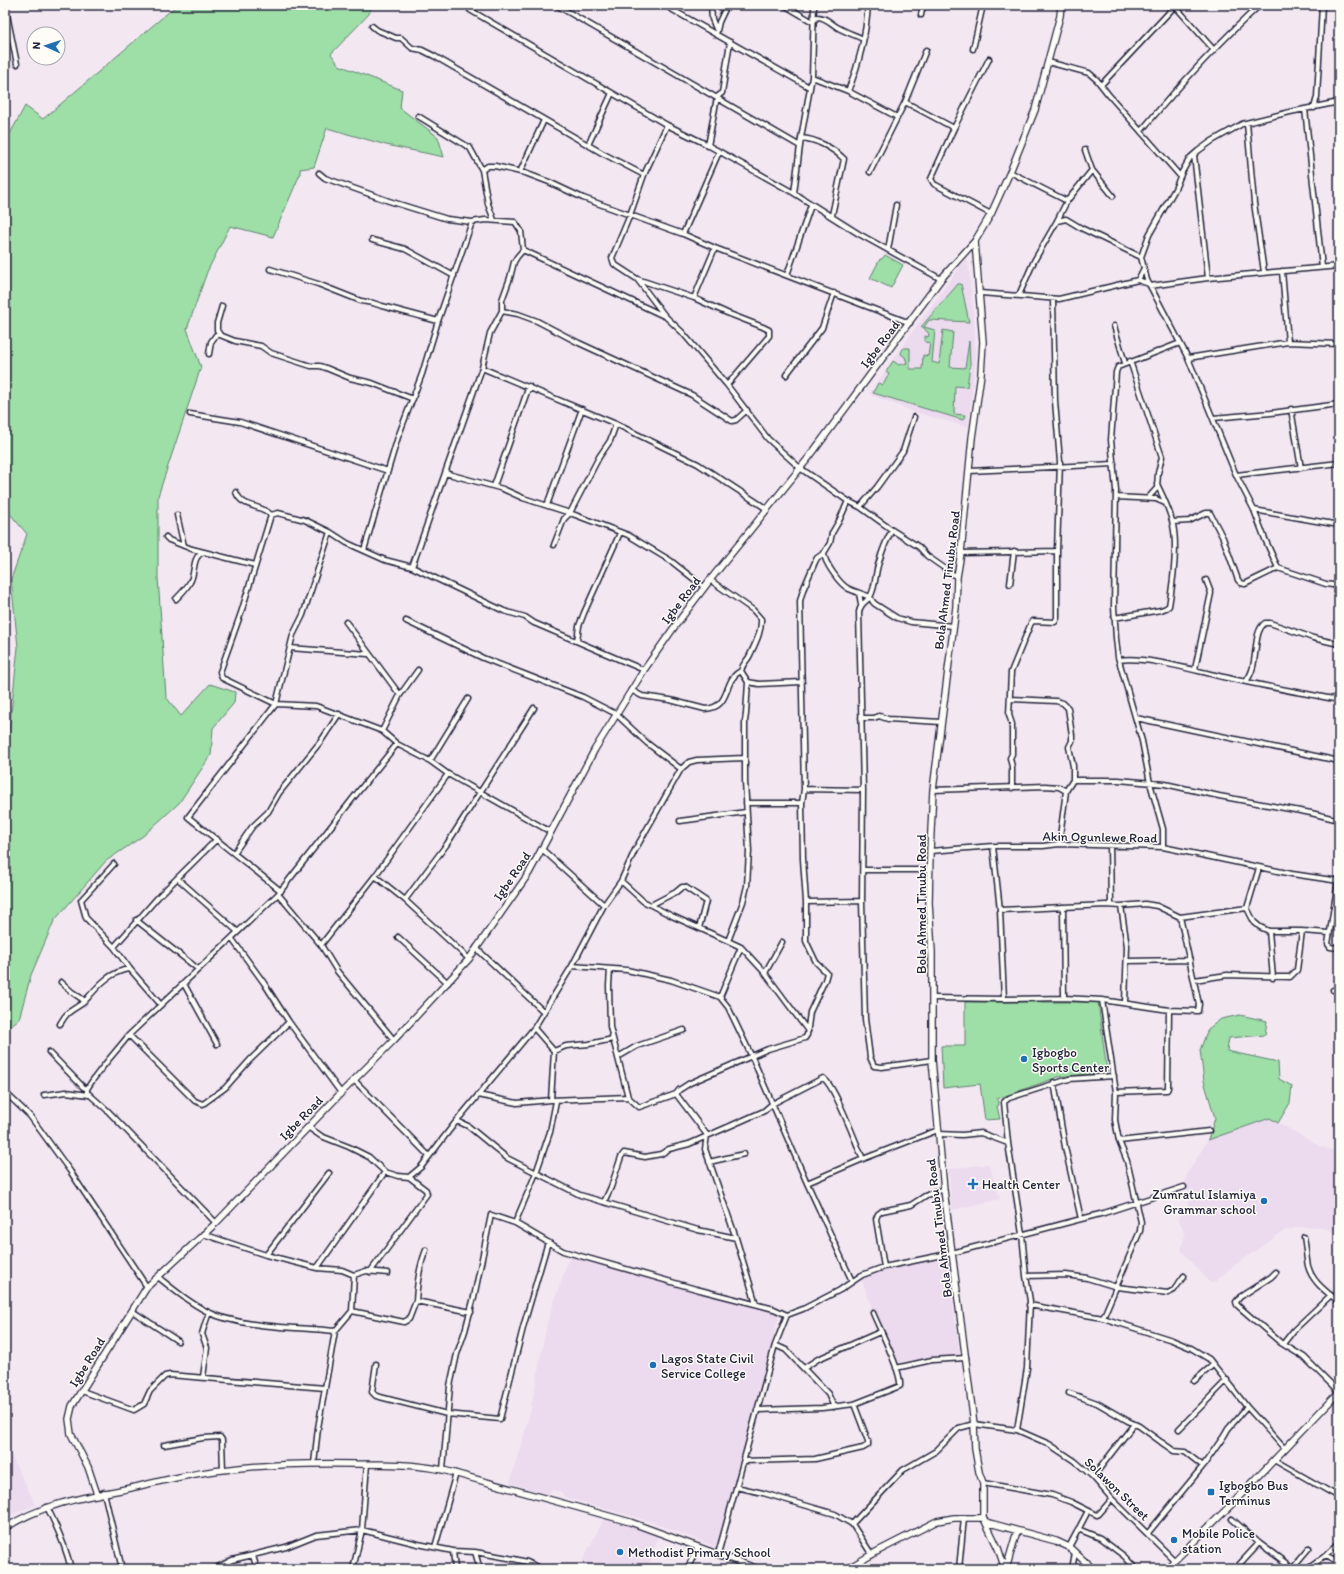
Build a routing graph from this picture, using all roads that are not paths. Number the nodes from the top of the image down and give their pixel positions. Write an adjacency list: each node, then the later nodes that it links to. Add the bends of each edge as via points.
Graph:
1 (5, 5): 28 (street)
2 (468, 5): 33 (street, via 470,10)
3 (556, 5): 35 (street)
4 (664, 5): 20 (street)
5 (712, 5): 19 (street, via 712,19)
6 (727, 5): 19 (street)
7 (784, 5): 17 (street)
8 (814, 5): 17 (street)
9 (868, 5): 21 (street)
10 (923, 5): 16 (street)
11 (983, 5): 23 (street)
12 (1061, 5): 27 (main road, Igbe Road)
13 (1260, 5): 25 (street)
14 (1322, 5): 34 (street)
15 (1173, 6): 25 (street); 30 (street)
16 (921, 15)
17 (813, 22): 21 (street, via 817,17 821,17); 29 (street)
18 (372, 26): 43 (street, via 401,38 412,48 434,56)
19 (717, 29): 20 (street)
20 (716, 35): 22 (street)
21 (863, 39): 32 (street, via 859,64)
22 (730, 42): 31 (street); 35 (street, via 722,93)
23 (973, 49)
24 (926, 50): 36 (street)
25 (1214, 50): 47 (street)
26 (989, 59): 46 (street)
27 (1048, 62): 30 (street, via 1089,73); 59 (main road, Igbe Road, via 1035,110)
28 (17, 64)
29 (812, 77): 31 (street); 32 (street)
30 (1101, 85): 47 (street)
31 (809, 87): 48 (street)
32 (848, 91): 42 (street)
33 (612, 93): 45 (street); 49 (street)
34 (1317, 96): 38 (street); 39 (street)
35 (717, 97): 50 (street); 51 (street)
36 (905, 102): 42 (street); 46 (street)
37 (1339, 102): 38 (street)
38 (1323, 106): 39 (street)
39 (1314, 108): 40 (street)
40 (1305, 109): 44 (street); 83 (street)
41 (418, 116): 55 (street, via 470,148)
42 (897, 117): 58 (street)
43 (544, 120): 49 (street); 57 (street)
44 (1247, 123): 54 (street, via 1212,141); 88 (street, via 1254,203)
45 (666, 125): 50 (street); 61 (street)
46 (954, 128): 69 (street, via 931,177 932,181)
47 (1141, 131): 62 (street)
48 (801, 138): 51 (street); 71 (street, via 818,142 844,158)
49 (588, 145): 61 (street)
50 (708, 146): 53 (street)
51 (800, 146): 63 (street)
52 (1085, 150): 56 (street)
53 (719, 152): 63 (street); 76 (street)
54 (1194, 155): 62 (street); 91 (street)
55 (482, 170): 57 (street, via 488,166 495,166); 72 (street, via 488,204)
56 (1092, 170): 64 (street); 65 (street)
57 (520, 172): 70 (street)
58 (870, 172)
59 (1010, 172): 65 (street); 69 (main road, Igbe Road)
60 (319, 173): 75 (street, via 325,178 407,207 447,219)
61 (644, 175): 70 (street)
62 (1180, 176): 82 (street, via 1149,235)
63 (794, 193): 66 (street)
64 (1114, 196)
65 (1067, 201): 68 (street)
66 (811, 205): 71 (street); 89 (street)
67 (896, 205): 81 (street)
68 (1063, 210): 73 (street); 74 (street)
69 (991, 214): 78 (main road, Igbe Road)
70 (630, 215): 76 (street); 92 (street, via 612,262)
71 (832, 215): 81 (street)
72 (494, 220): 75 (street); 80 (street, via 515,222 520,226)
73 (1066, 220): 74 (street); 82 (street)
74 (1058, 221): 98 (street, via 1034,260)
75 (472, 222): 90 (street)
76 (683, 234): 79 (street)
77 (372, 240): 90 (street, via 405,249)
78 (975, 241): 93 (main road, Igbe Road); 97 (main road, Bola Ahmed Tinubu Road)
79 (715, 248): 89 (street); 99 (street)
80 (523, 250): 102 (street, via 514,262 502,300); 103 (street)
81 (888, 250): 93 (street)
82 (1141, 257): 86 (street)
83 (1322, 267): 84 (street); 87 (street)
84 (1339, 267)
85 (270, 268): 104 (street, via 361,301)
86 (1143, 270): 94 (street); 95 (street)
87 (1282, 271): 88 (street); 109 (street)
88 (1264, 272): 91 (street)
89 (787, 275): 96 (street)
90 (454, 276): 104 (street)
91 (1208, 278): 95 (street)
92 (637, 279): 99 (street); 103 (street)
93 (941, 280): 105 (main road, Igbe Road)
94 (1138, 280): 95 (street); 100 (street)
95 (1150, 285): 108 (street)
96 (834, 293): 105 (street); 116 (street, via 822,328)
97 (980, 293): 98 (street); 134 (main road, Bola Ahmed Tinubu Road, via 983,342)
98 (1019, 295): 100 (street)
99 (694, 298): 117 (street, via 770,332)
100 (1053, 299): 130 (street, via 1055,401)
101 (222, 306): 107 (street, via 217,323)
102 (502, 311): 115 (street, via 490,333); 123 (street, via 537,321 692,395 732,421)
103 (665, 316): 117 (street)
104 (438, 321): 119 (street)
105 (910, 323): 131 (main road, Igbe Road)
106 (1114, 326): 114 (street)
107 (220, 335): 111 (street, via 214,338); 119 (street, via 261,346 271,353 311,366 320,366)
108 (1180, 342): 112 (street); 113 (street)
109 (1288, 342): 110 (street); 112 (street)
110 (1339, 344)
111 (209, 354)
112 (1188, 358): 126 (street)
113 (1130, 361): 114 (street); 137 (street, via 1162,457)
114 (1125, 363): 129 (street, via 1118,367 1116,372 1111,440)
115 (482, 368): 118 (street); 135 (street)
116 (786, 375)
117 (727, 385): 123 (street)
118 (529, 386): 121 (street); 138 (street)
119 (413, 398): 133 (street)
120 (1339, 404): 122 (street)
121 (582, 409): 127 (street); 144 (street)
122 (1291, 409): 126 (street); 132 (street)
123 (746, 410): 131 (street, via 768,439)
124 (190, 414): 133 (street, via 240,422)
125 (914, 418): 145 (street, via 903,451)
126 (1213, 418): 136 (street)
127 (616, 424): 146 (street, via 698,464); 148 (street, via 610,441)
128 (1339, 463): 132 (street)
129 (1114, 464): 130 (street); 140 (street)
130 (1060, 466): 134 (street); 161 (street)
131 (800, 468): 142 (street); 146 (main road, Igbe Road)
132 (1301, 468): 136 (street)
133 (388, 471): 159 (street)
134 (969, 471): 164 (main road, Bola Ahmed Tinubu Road)
135 (445, 472): 138 (street); 166 (street)
136 (1236, 475): 147 (street)
137 (1157, 484): 141 (street); 143 (street)
138 (494, 486): 144 (street)
139 (236, 492): 150 (street, via 241,501 268,511)
140 (1116, 497): 141 (street); 178 (street)
141 (1148, 498): 143 (street)
142 (848, 501): 145 (street); 163 (street)
143 (1166, 503): 151 (street)
144 (547, 505): 148 (street)
145 (860, 507): 153 (street)
146 (767, 509): 169 (main road, Igbe Road)
147 (1254, 510): 152 (street); 167 (street)
148 (570, 513): 155 (street); 157 (street, via 564,519)
149 (177, 515): 158 (street)
150 (271, 515): 154 (street, via 278,513 304,520); 165 (street)
151 (1173, 522): 167 (street, via 1188,521 1210,513 1241,583 1245,584); 178 (street, via 1174,565 1169,606 1161,610)
152 (1339, 525)
153 (892, 530): 168 (street, via 919,547 927,556); 175 (street, via 878,563)
154 (330, 532): 159 (street); 184 (street)
155 (620, 533): 173 (street, via 671,560); 182 (street, via 584,613)
156 (166, 537): 158 (street)
157 (554, 545)
158 (184, 546): 162 (street)
159 (364, 550): 166 (street)
160 (1014, 551): 161 (street); 164 (street); 171 (street)
161 (1057, 551): 197 (street, via 1056,620 1051,623 1031,623 1011,672)
162 (204, 552): 165 (street); 176 (street, via 197,557 191,581)
163 (824, 553): 174 (street, via 827,564 843,585); 193 (street, via 817,558 800,601)
164 (962, 553): 168 (main road, Bola Ahmed Tinubu Road)
165 (255, 565): 199 (street, via 220,674 223,680)
166 (412, 568): 182 (street, via 504,611 525,617)
167 (1278, 568): 172 (street)
168 (957, 577): 181 (main road, Bola Ahmed Tinubu Road)
169 (710, 580): 173 (main road, Igbe Road); 190 (street, via 761,616 761,628)
170 (1206, 580): 187 (street, via 1211,593)
171 (1010, 584)
172 (1339, 586)
173 (704, 587): 189 (main road, Igbe Road)
174 (859, 593): 175 (street); 177 (street)
175 (870, 597): 177 (street); 181 (street, via 872,602 898,618 911,622)
176 (176, 599)
177 (861, 604): 203 (street)
178 (1114, 618): 186 (street)
179 (406, 621): 202 (street, via 483,658 583,697)
180 (346, 622): 185 (street)
181 (953, 626): 205 (main road, Bola Ahmed Tinubu Road)
182 (577, 641): 189 (street)
183 (1339, 644): 191 (street, via 1265,623 1259,634 1256,660)
184 (290, 648): 185 (street); 199 (street)
185 (368, 654): 195 (street)
186 (1119, 660): 187 (street, via 1134,659); 204 (street)
187 (1195, 669): 191 (street)
188 (418, 670): 195 (street)
189 (644, 670): 194 (main road, Igbe Road)
190 (741, 671): 192 (street); 194 (street, via 731,678 726,696 711,709 642,696)
191 (1248, 679): 198 (street, via 1292,692)
192 (748, 682): 193 (street); 208 (street)
193 (802, 682): 216 (street)
194 (631, 690): 202 (main road, Igbe Road)
195 (400, 695): 206 (street)
196 (468, 698): 209 (street)
197 (1010, 699): 213 (street, via 1056,701 1068,708 1072,735 1069,746 1074,766); 215 (street)
198 (1339, 700)
199 (276, 704): 201 (street, via 316,706); 227 (street, via 188,817)
200 (534, 708): 220 (street)
201 (339, 714): 206 (street); 234 (street)
202 (616, 714): 211 (street, via 647,743); 226 (main road, Igbe Road)
203 (861, 718): 205 (street, via 883,716 888,719); 217 (street)
204 (1136, 718): 210 (street); 214 (street)
205 (941, 722): 218 (main road, Bola Ahmed Tinubu Road)
206 (382, 731): 207 (street)
207 (397, 744): 209 (street); 243 (street)
208 (744, 758): 211 (street, via 698,760 689,762); 221 (street)
209 (430, 761): 212 (street)
210 (1339, 761)
211 (681, 769): 241 (street, via 635,850)
212 (448, 774): 220 (street); 239 (street)
213 (1073, 780): 214 (street); 219 (street)
214 (1150, 783): 224 (street); 231 (street, via 1163,829)
215 (1012, 788): 218 (street); 219 (street, via 1056,786)
216 (804, 789): 217 (street); 222 (street)
217 (863, 790): 237 (street)
218 (933, 790): 233 (main road, Bola Ahmed Tinubu Road)
219 (1066, 791): 228 (street)
220 (481, 792): 226 (street); 244 (street, via 447,844)
221 (746, 803): 222 (street); 223 (street)
222 (802, 804): 246 (street)
223 (746, 812): 225 (street); 263 (street, via 749,851 747,886)
224 (1339, 820)
225 (680, 821)
226 (551, 832): 232 (main road, Igbe Road)
227 (217, 839): 234 (street); 240 (street)
228 (1059, 844): 229 (street, Akin Ogunlewe Road); 230 (street, Akin Ogunlewe Road)
229 (1110, 845): 231 (street, Akin Ogunlewe Road); 249 (street)
230 (993, 846): 233 (street, Akin Ogunlewe Road); 253 (street)
231 (1163, 847): 236 (street, Akin Ogunlewe Road)
232 (543, 850): 247 (street); 268 (main road, Igbe Road)
233 (930, 851): 238 (main road, Bola Ahmed Tinubu Road)
234 (234, 854): 243 (street)
235 (114, 864): 266 (street, via 81,900 86,918)
236 (1259, 868): 242 (street, Akin Ogunlewe Road); 252 (street)
237 (863, 870): 238 (street); 245 (street)
238 (929, 870): 286 (main road, Bola Ahmed Tinubu Road)
239 (375, 876): 244 (street); 265 (street)
240 (177, 878): 255 (street); 259 (street)
241 (621, 881): 247 (street); 248 (street)
242 (1338, 881): 260 (street)
243 (280, 893): 259 (street); 265 (street)
244 (405, 900): 270 (street)
245 (862, 901): 246 (street); 308 (street, via 865,1019 872,1063 882,1067)
246 (806, 902): 299 (street, via 806,941 816,962 826,973 810,1012)
247 (604, 905): 273 (street)
248 (651, 905): 256 (street); 256 (street, via 685,887 706,901)
249 (1111, 905): 250 (street); 251 (street)
250 (1121, 906): 254 (street, via 1156,906); 272 (street)
251 (1063, 907): 253 (street); 287 (street)
252 (1247, 908): 254 (street); 258 (street, via 1254,922)
253 (1000, 910): 288 (street)
254 (1180, 917): 271 (street)
255 (136, 920): 266 (street); 275 (street)
256 (699, 928): 263 (street)
257 (1302, 930): 258 (street); 260 (street); 278 (street, via 1297,970 1290,977)
258 (1269, 931): 278 (street)
259 (238, 932): 262 (street)
260 (1329, 933): 269 (street, via 1330,947)
261 (398, 937): 281 (street)
262 (232, 939): 275 (street); 295 (street)
263 (728, 941): 267 (street)
264 (782, 942): 277 (street)
265 (321, 944): 302 (street, via 337,971)
266 (114, 947): 274 (street)
267 (741, 947): 277 (street); 285 (street)
268 (476, 948): 270 (main road, Igbe Road); 294 (street)
269 (1339, 948)
270 (469, 959): 281 (main road, Igbe Road)
271 (1190, 960): 272 (street); 279 (street)
272 (1127, 961): 291 (street)
273 (572, 966): 276 (street); 294 (street)
274 (130, 969): 290 (street, via 114,974 99,985); 292 (street)
275 (198, 969): 282 (street)
276 (610, 969): 285 (street, via 627,970 670,980); 301 (street, via 610,1027)
277 (765, 973): 299 (street)
278 (1274, 978): 279 (street, via 1227,975)
279 (1194, 980): 293 (street, via 1198,1010)
280 (62, 982): 290 (street)
281 (448, 983): 302 (main road, Igbe Road)
282 (184, 984): 292 (street); 303 (street)
283 (1339, 988): 284 (street)
284 (1333, 990)
285 (720, 997): 307 (street, via 728,1007)
286 (932, 998): 288 (street); 308 (main road, Bola Ahmed Tinubu Road)
287 (1064, 998): 288 (street); 289 (street)
288 (1004, 999)
289 (1102, 1000): 291 (street); 309 (street)
290 (85, 1001): 296 (street, via 67,1014)
291 (1125, 1003): 293 (street)
292 (161, 1005): 300 (street)
293 (1168, 1010): 313 (street, via 1167,1090)
294 (543, 1011): 297 (street)
295 (289, 1022): 300 (street, via 224,1088 203,1104 195,1101); 314 (street)
296 (60, 1024)
297 (534, 1028): 304 (street); 319 (street)
298 (684, 1030): 306 (street, via 637,1046)
299 (808, 1031): 307 (street, via 805,1038 768,1049)
300 (129, 1036): 312 (street, via 96,1074)
301 (613, 1039): 304 (street, via 566,1046); 306 (street)
302 (394, 1040): 310 (main road, Igbe Road)
303 (217, 1044)
304 (554, 1051): 321 (street)
305 (49, 1052): 312 (street)
306 (618, 1057): 320 (street)
307 (752, 1057): 315 (street, via 690,1083); 322 (street)
308 (932, 1060): 326 (main road, Bola Ahmed Tinubu Road)
309 (1114, 1076): 311 (street); 313 (street)
310 (354, 1080): 314 (main road, Igbe Road); 331 (street)
311 (1054, 1082): 329 (street, via 1004,1102); 343 (street)
312 (87, 1089): 318 (street)
313 (1116, 1092): 328 (street, via 1115,1120)
314 (341, 1093): 324 (main road, Igbe Road)
315 (676, 1094): 320 (street, via 643,1107 637,1106); 327 (street)
316 (8, 1095): 364 (street, via 30,1116 70,1171)
317 (44, 1095): 318 (street, via 66,1092)
318 (90, 1095): 344 (street)
319 (478, 1095): 321 (street, via 517,1103); 323 (street)
320 (628, 1097): 321 (street)
321 (554, 1100): 336 (street, via 550,1132)
322 (772, 1104): 327 (street, via 764,1111); 332 (street, via 825,1079 838,1101); 338 (street)
323 (457, 1121): 331 (street); 336 (street, via 468,1126 507,1158)
324 (308, 1127): 334 (street, via 321,1136 369,1158); 344 (main road, Igbe Road)
325 (1209, 1131): 328 (street)
326 (939, 1132): 329 (street, via 962,1135 981,1133); 332 (street); 340 (main road, Bola Ahmed Tinubu Road)
327 (707, 1135): 333 (street, via 705,1149); 341 (street, via 661,1154 645,1157 622,1154 612,1187)
328 (1119, 1141): 342 (street)
329 (1008, 1143): 347 (street)
330 (744, 1154): 333 (street)
331 (429, 1156): 337 (street)
332 (863, 1159): 338 (street)
333 (709, 1162): 349 (street)
334 (385, 1172): 337 (street); 355 (street)
335 (329, 1173): 353 (street)
336 (536, 1173): 341 (street, via 580,1195); 345 (street)
337 (409, 1177): 356 (street, via 428,1194)
338 (807, 1183): 363 (street)
339 (1184, 1187): 342 (street)
340 (944, 1190): 352 (main road, Bola Ahmed Tinubu Road); 354 (street, via 925,1196 914,1204 878,1214 876,1219)
341 (604, 1202): 349 (street, via 698,1230)
342 (1138, 1202): 343 (street); 365 (street, via 1141,1227)
343 (1081, 1219): 347 (street)
344 (216, 1223): 346 (main road, Igbe Road)
345 (515, 1223): 350 (street); 374 (street, via 493,1215 489,1218)
346 (203, 1234): 353 (street); 362 (main road, Igbe Road)
347 (1022, 1234): 352 (street); 360 (street)
348 (1304, 1237): 366 (street, via 1308,1267 1316,1282)
349 (736, 1238): 369 (street)
350 (548, 1242): 369 (street, via 563,1251); 399 (street, via 500,1419)
351 (426, 1250): 367 (street, via 419,1271)
352 (952, 1252): 354 (street); 383 (main road, Bola Ahmed Tinubu Road)
353 (266, 1255): 355 (street)
354 (884, 1267): 363 (street, via 862,1275)
355 (317, 1268): 359 (street, via 342,1270)
356 (370, 1272): 358 (street); 359 (street)
357 (1276, 1272): 381 (street, via 1240,1297 1236,1303)
358 (388, 1273)
359 (354, 1275): 371 (street)
360 (1026, 1276): 365 (street, via 1066,1275); 370 (street)
361 (1184, 1276): 365 (street, via 1172,1292 1168,1293)
362 (158, 1277): 364 (main road, Igbe Road); 373 (street, via 187,1300)
363 (852, 1282): 376 (street)
364 (147, 1287): 372 (main road, Igbe Road)
365 (1117, 1287): 377 (street)
366 (1331, 1295): 368 (street); 381 (street)
367 (416, 1301): 371 (street, via 409,1319 404,1322); 374 (street)
368 (1339, 1302)
369 (756, 1304): 376 (street)
370 (1029, 1305): 377 (street); 403 (street, via 1027,1368)
371 (352, 1310): 378 (street)
372 (132, 1311): 380 (street); 392 (main road, Igbe Road)
373 (209, 1312): 378 (street, via 257,1324); 388 (street, via 202,1334 206,1348)
374 (471, 1312): 399 (street, via 457,1354)
375 (873, 1313): 379 (street)
376 (787, 1316): 382 (street)
377 (1104, 1318): 385 (street, via 1185,1345 1209,1359)
378 (335, 1331): 391 (street)
379 (880, 1332): 386 (street, via 818,1359); 387 (street)
380 (178, 1341)
381 (1283, 1344): 393 (street, via 1304,1357)
382 (775, 1345): 386 (street, via 786,1350); 398 (street)
383 (966, 1358): 387 (street, via 932,1360); 400 (main road, Bola Ahmed Tinubu Road)
384 (376, 1364): 399 (street, via 373,1394)
385 (1213, 1365): 389 (street); 390 (street)
386 (804, 1368): 397 (street, via 828,1394)
387 (896, 1368): 395 (street, via 900,1386)
388 (202, 1378): 391 (street); 392 (street, via 165,1376 150,1391 144,1404 134,1410)
389 (1227, 1380): 396 (street); 402 (street)
390 (1194, 1381)
391 (325, 1388): 408 (street)
392 (82, 1391): 418 (main road, Igbe Road, via 72,1406 69,1427 88,1467)
393 (1339, 1392): 405 (main road)
394 (1069, 1393): 401 (street, via 1097,1403)
395 (854, 1404): 397 (street); 407 (street, via 868,1441 868,1445 863,1448 815,1459)
396 (1247, 1406): 405 (street); 410 (street)
397 (834, 1407): 398 (street)
398 (757, 1410): 407 (street)
399 (447, 1414): 412 (street)
400 (974, 1424): 403 (street, Solawon Street); 415 (main road, Bola Ahmed Tinubu Road, via 975,1449); 426 (street, via 959,1428 936,1451 903,1470)
401 (1134, 1424): 410 (street, via 1144,1428 1174,1451 1185,1452); 414 (street)
402 (1179, 1429)
403 (1017, 1430): 414 (street, Solawon Street, via 1049,1444)
404 (164, 1445): 411 (street, via 195,1439 220,1438)
405 (1285, 1449): 406 (main road)
406 (1274, 1460): 419 (street); 445 (main road)
407 (744, 1461): 416 (street)
408 (314, 1464): 409 (main road); 411 (main road)
409 (367, 1464): 412 (main road, via 421,1466); 428 (street)
410 (1203, 1466): 431 (street)
411 (223, 1470): 417 (main road)
412 (443, 1470): 413 (main road)
413 (456, 1474): 434 (street); 435 (main road, via 630,1522)
414 (1093, 1477): 420 (street, Solawon Street)
415 (983, 1483): 422 (street, via 1045,1493); 425 (main road, Bola Ahmed Tinubu Road)
416 (736, 1487): 426 (street, via 835,1514); 441 (street)
417 (104, 1492): 418 (main road); 450 (street)
418 (97, 1494): 421 (main road)
419 (1339, 1498)
420 (1112, 1499): 422 (street, via 1100,1514); 431 (street, Solawon Street)
421 (46, 1507): 427 (main road); 449 (street, via 68,1554)
422 (1088, 1511): 429 (street)
423 (967, 1518): 425 (main road); 442 (main road, via 938,1521); 459 (street)
424 (1232, 1519): 432 (street)
425 (985, 1520): 430 (main road); 460 (main road)
426 (852, 1524): 442 (street)
427 (5, 1528)
428 (362, 1530): 434 (street); 443 (street, via 316,1535); 453 (street)
429 (1078, 1530): 436 (street); 463 (street, via 1100,1538 1124,1556)
430 (1017, 1531): 436 (main road); 460 (main road)
431 (1148, 1534): 445 (street, Solawon Street)
432 (1259, 1543): 448 (street); 465 (street)
433 (1339, 1543): 444 (street)
434 (435, 1547): 438 (street)
435 (698, 1547): 441 (main road); 457 (street)
436 (1069, 1547): 440 (main road)
437 (1309, 1548): 448 (street)
438 (453, 1551): 439 (street); 454 (street)
439 (475, 1552): 455 (street); 456 (street, via 527,1562)
440 (1075, 1553): 461 (street); 462 (main road)
441 (718, 1554): 458 (main road)
442 (872, 1555): 447 (main road)
443 (253, 1556): 451 (street, via 232,1560); 452 (street)
444 (1325, 1556): 446 (street); 466 (street)
445 (1174, 1560): 464 (main road)
446 (1339, 1563)
447 (851, 1568)
448 (1293, 1568)
449 (71, 1569)
450 (122, 1569)
451 (214, 1569)
452 (257, 1569)
453 (353, 1569)
454 (455, 1569)
455 (480, 1569)
456 (541, 1569)
457 (687, 1569)
458 (758, 1569)
459 (959, 1569)
460 (1005, 1569)
461 (1072, 1569)
462 (1093, 1569)
463 (1136, 1569)
464 (1166, 1569)
465 (1235, 1569)
466 (1307, 1569)

